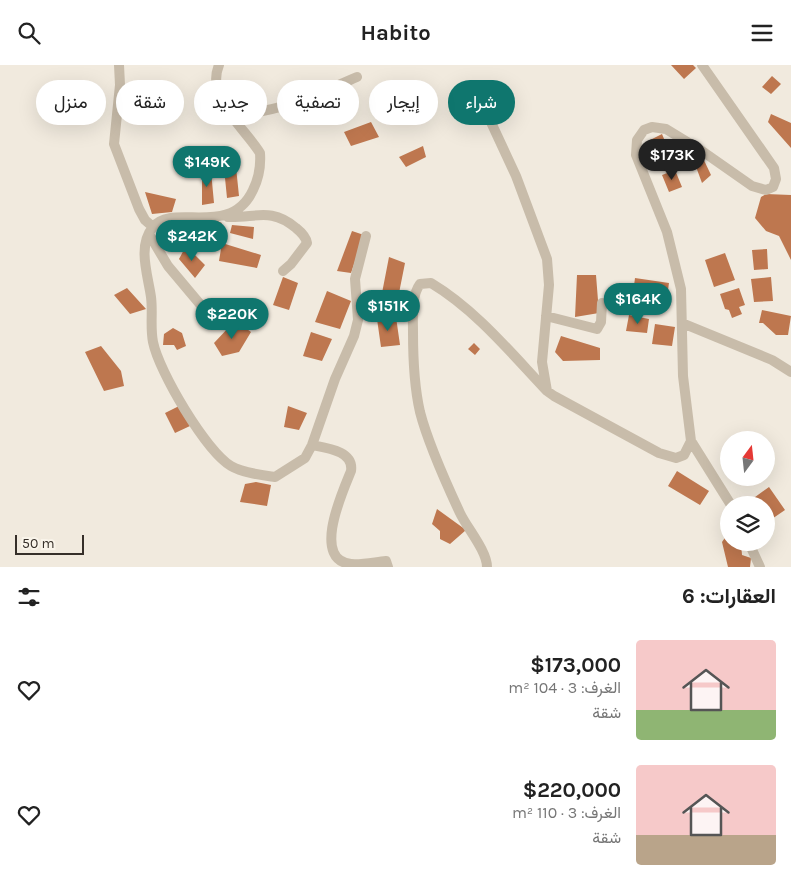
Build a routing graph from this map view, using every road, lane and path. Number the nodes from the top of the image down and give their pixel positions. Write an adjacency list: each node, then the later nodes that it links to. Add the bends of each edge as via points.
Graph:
1 (119, 65): 10 (street, via 114,144)
2 (219, 65): 5 (street)
3 (702, 65): 16 (street, via 774,168 776,179 773,187 760,190 666,129 652,127 644,130 637,140 638,162 675,257 681,289)
4 (358, 77): 6 (street)
5 (216, 80)
6 (267, 110)
7 (240, 125): 9 (street, via 260,153 259,173 249,200 232,213)
8 (492, 125): 14 (street, via 516,175 547,259)
9 (216, 216): 10 (street, via 170,219 159,222); 12 (street, via 270,214 295,227 307,243)
10 (151, 231): 15 (street, via 168,266); 20 (street, via 144,257 151,298 153,342 180,402 218,456 232,467 275,477 305,458)
11 (366, 236): 20 (street, via 355,279 358,320 354,337)
12 (283, 271)
13 (602, 303): 14 (street, via 602,322 597,329)
14 (546, 316): 18 (street, via 542,362)
15 (215, 322)
16 (682, 323): 17 (street); 19 (street, via 683,375)
17 (791, 371)
18 (547, 391): 19 (street, via 671,458 684,455); 24 (street, via 458,302 431,283 420,284 415,295 413,325 413,366 420,413 443,475 485,557)
19 (691, 441): 21 (street)
20 (312, 445): 23 (street, via 333,449 347,457 352,465 331,528 333,552 350,564 386,561)
21 (725, 496)
22 (753, 551): 25 (street)
23 (388, 567)
24 (487, 567)
25 (760, 567)

